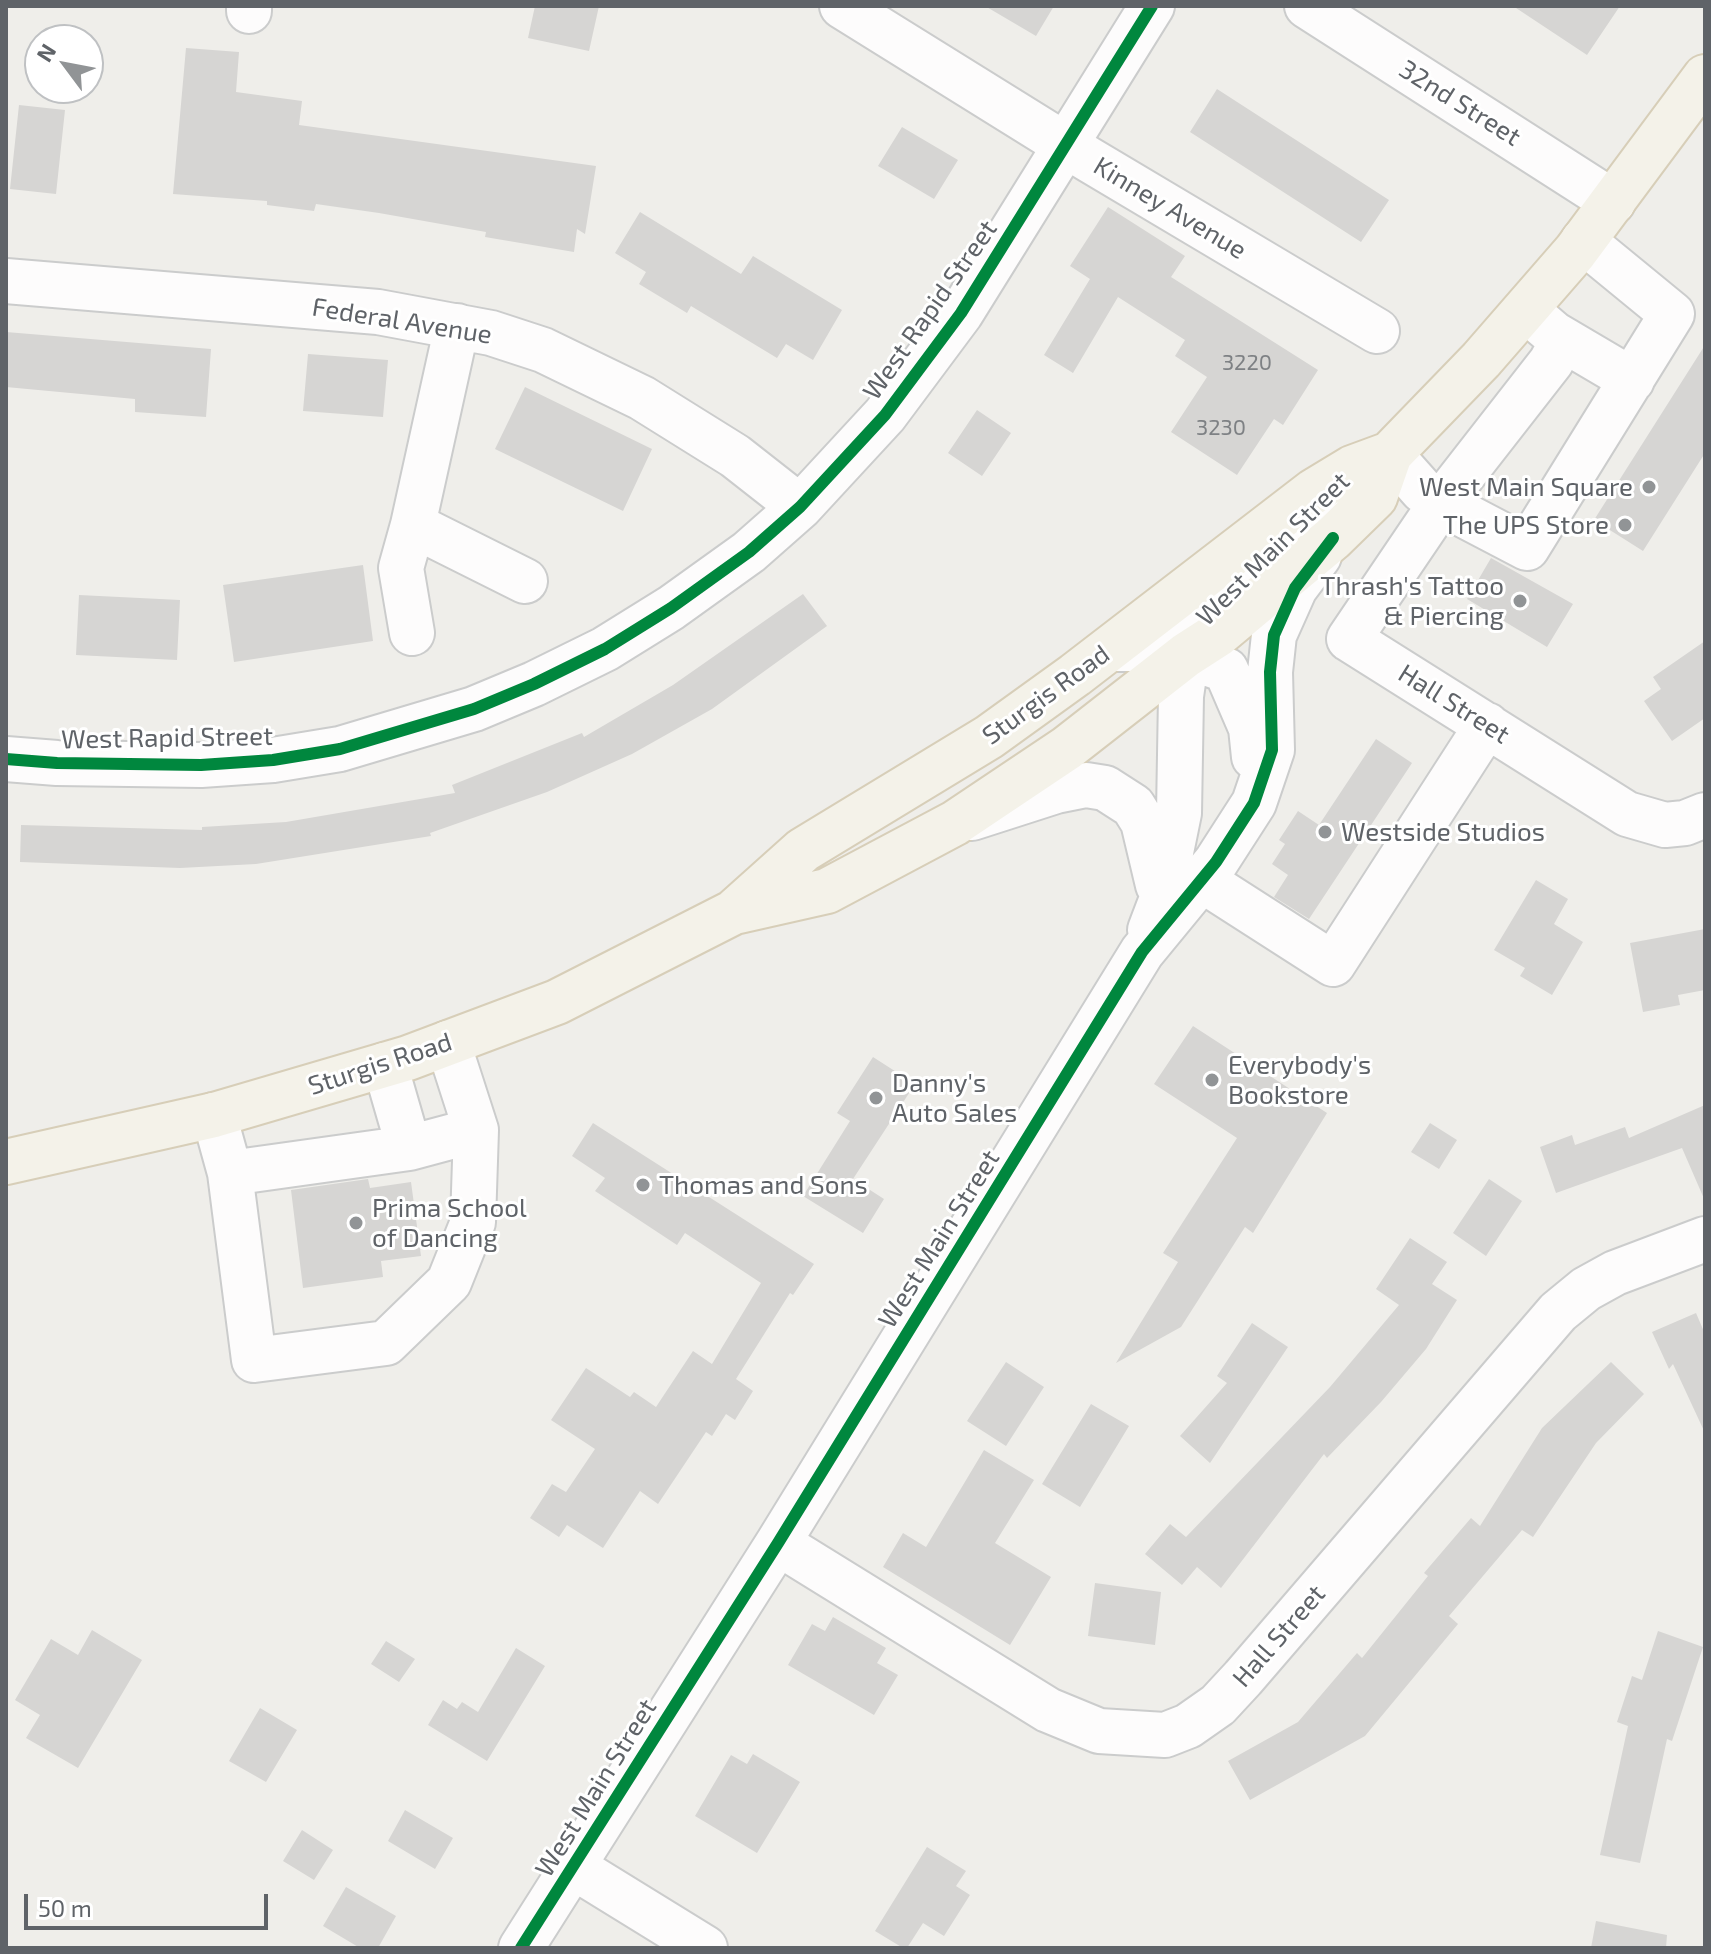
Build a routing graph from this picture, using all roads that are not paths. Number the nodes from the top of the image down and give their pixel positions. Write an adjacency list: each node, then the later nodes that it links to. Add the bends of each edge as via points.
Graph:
1 (842, 6): 5 (street, Kinney Avenue)
2 (1152, 6): 5 (street, West Rapid Street)
3 (1307, 6): 6 (street, 32nd Street)
4 (1705, 77): 6 (main road, West Main Street)
5 (1065, 144): 11 (street, Kinney Avenue); 15 (street, West Rapid Street, via 921,369)
6 (1613, 202): 7 (main road, West Main Street)
7 (1583, 241): 9 (main road, West Main Street); 12 (street, via 1672,314)
8 (6, 281): 10 (street, Federal Avenue, via 378,312)
9 (1540, 322): 12 (street); 13 (main road, West Main Street); 14 (street, Hall Street, via 1558,349)
10 (457, 326): 15 (street, Federal Avenue, via 543,350 642,398 735,456); 16 (street)
11 (1377, 331)
12 (1632, 380): 14 (street, via 1527,548)
13 (1371, 461): 14 (street); 17 (main road, West Main Street, via 1375,497); 20 (main road, Sturgis Road, via 1272,522); 21 (street, West Main Street, via 1202,613)
14 (1441, 503): 22 (street, Hall Street, via 1349,639)
15 (800, 507): 23 (street, West Rapid Street, via 749,552 605,649 474,709 340,749 273,760 134,765)
16 (413, 525): 18 (street); 19 (street, via 401,568)
17 (1333, 538): 21 (main road, Sturgis Road); 24 (street, West Main Street, via 1295,588 1274,635 1272,750)
18 (525, 581)
19 (412, 633)
20 (1112, 649): 21 (street, via 1165,649); 29 (main road, Sturgis Road, via 989,737 803,850)
21 (1186, 655): 24 (street, via 1226,670 1243,702 1251,728); 26 (main road, Sturgis Road, via 1067,748); 28 (street, West Main Street, via 1179,813)
22 (1487, 725): 25 (street, Hall Street, via 1627,814 1665,825); 27 (street, via 1333,964)
23 (6, 759)
24 (1254, 803): 27 (street, West Main Street)
25 (1705, 815)
26 (955, 823): 28 (street, via 1056,791 1086,785 1105,788 1133,806 1143,822); 29 (main road, Sturgis Road, via 827,891)
27 (1202, 880): 30 (street, West Main Street)
28 (1161, 901): 30 (street, West Main Street)
29 (734, 912): 31 (main road, Sturgis Road, via 557,1002)
30 (1142, 952): 39 (street, West Main Street)
31 (448, 1043): 32 (main road, Sturgis Road); 34 (street)
32 (385, 1065): 33 (main road, Sturgis Road); 35 (street)
33 (214, 1115): 36 (main road, Sturgis Road); 37 (street)
34 (476, 1130): 35 (street); 37 (street, via 473,1222 449,1282 386,1343 254,1360)
35 (409, 1148): 37 (street)
36 (6, 1162)
37 (230, 1173)
38 (1705, 1239): 39 (street, Hall Street, via 1615,1273 1558,1312 1218,1705 1165,1735 1099,1731 1048,1710)
39 (778, 1543): 40 (street, West Main Street)
40 (572, 1866): 41 (street, West Main Street); 42 (street)
41 (521, 1948)
42 (705, 1948)

